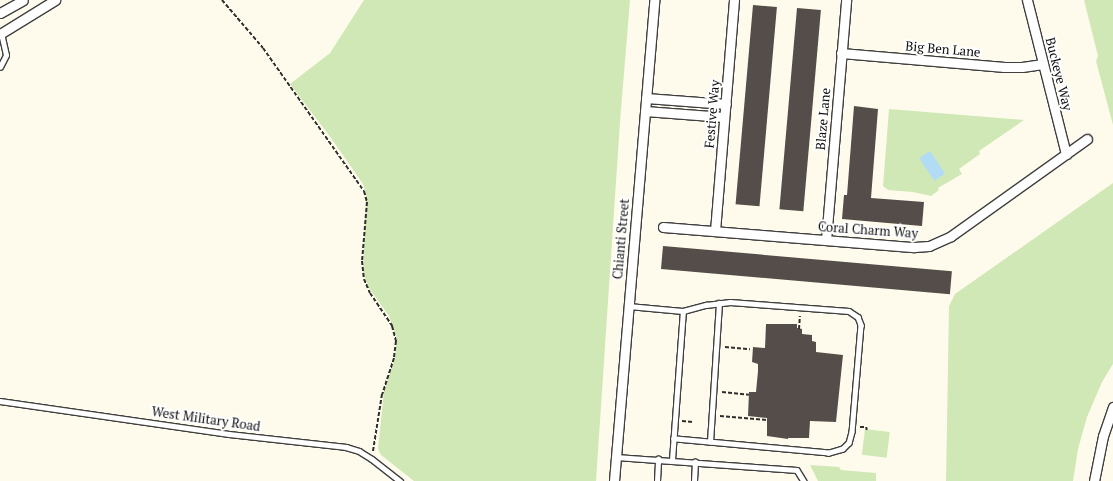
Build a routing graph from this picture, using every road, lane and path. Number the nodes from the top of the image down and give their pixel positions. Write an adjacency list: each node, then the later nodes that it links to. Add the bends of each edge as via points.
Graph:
1 (23, 0): 8 (street)
2 (55, 0): 9 (street)
3 (222, 0): 40 (path, via 263,48 364,191 367,202 363,275 370,293 392,326 396,342 394,358 382,394)
4 (654, 0): 13 (street, Chianti Street)
5 (734, 0): 14 (street, Festive Way)
6 (846, 0): 10 (street, Blaze Lane)
7 (1027, 0): 11 (street, Buckeye Way)
8 (0, 13)
9 (0, 34): 12 (lane, via 6,55)
10 (841, 53): 11 (street, Big Ben Lane, via 1004,67); 21 (street, Blaze Lane)
11 (1043, 64): 18 (street, Buckeye Way)
12 (0, 66)
13 (646, 98): 14 (street); 15 (street, Chianti Street)
14 (726, 104): 16 (street, Festive Way)
15 (645, 111): 16 (street); 23 (street, Chianti Street)
16 (724, 117): 20 (street, Festive Way)
17 (1087, 139): 18 (street, Coral Charm Way)
18 (1066, 154): 21 (street, Coral Charm Way, via 936,244 914,248)
19 (663, 226): 20 (street, Coral Charm Way)
20 (715, 231): 21 (street, Coral Charm Way)
21 (826, 240)
22 (719, 303): 24 (lane); 38 (lane); 38 (lane, via 849,311 856,314 861,324 852,432 849,443 843,449 829,453)
23 (628, 306): 24 (lane); 39 (street, Chianti Street)
24 (683, 310): 37 (lane)
25 (800, 316): 26 (path)
26 (800, 329)
27 (725, 347): 28 (path)
28 (750, 349)
29 (722, 392): 30 (path)
30 (749, 395)
31 (0, 401): 40 (lane, West Military Road, via 229,434 346,447 359,451)
32 (1113, 407): 49 (street, via 1103,436)
33 (720, 416): 34 (path)
34 (767, 420)
35 (859, 427): 36 (path, via 866,427)
36 (867, 430)
37 (674, 439): 38 (lane); 42 (lane)
38 (710, 442)
39 (616, 457): 41 (lane); 45 (street, Chianti Street)
40 (372, 460): 44 (lane, West Military Road)
41 (658, 460): 42 (lane); 46 (lane)
42 (672, 460): 43 (lane)
43 (695, 462): 47 (lane); 48 (lane, via 797,470)
44 (400, 481)
45 (614, 481)
46 (657, 481)
47 (694, 481)
48 (804, 481)
49 (1094, 481)

